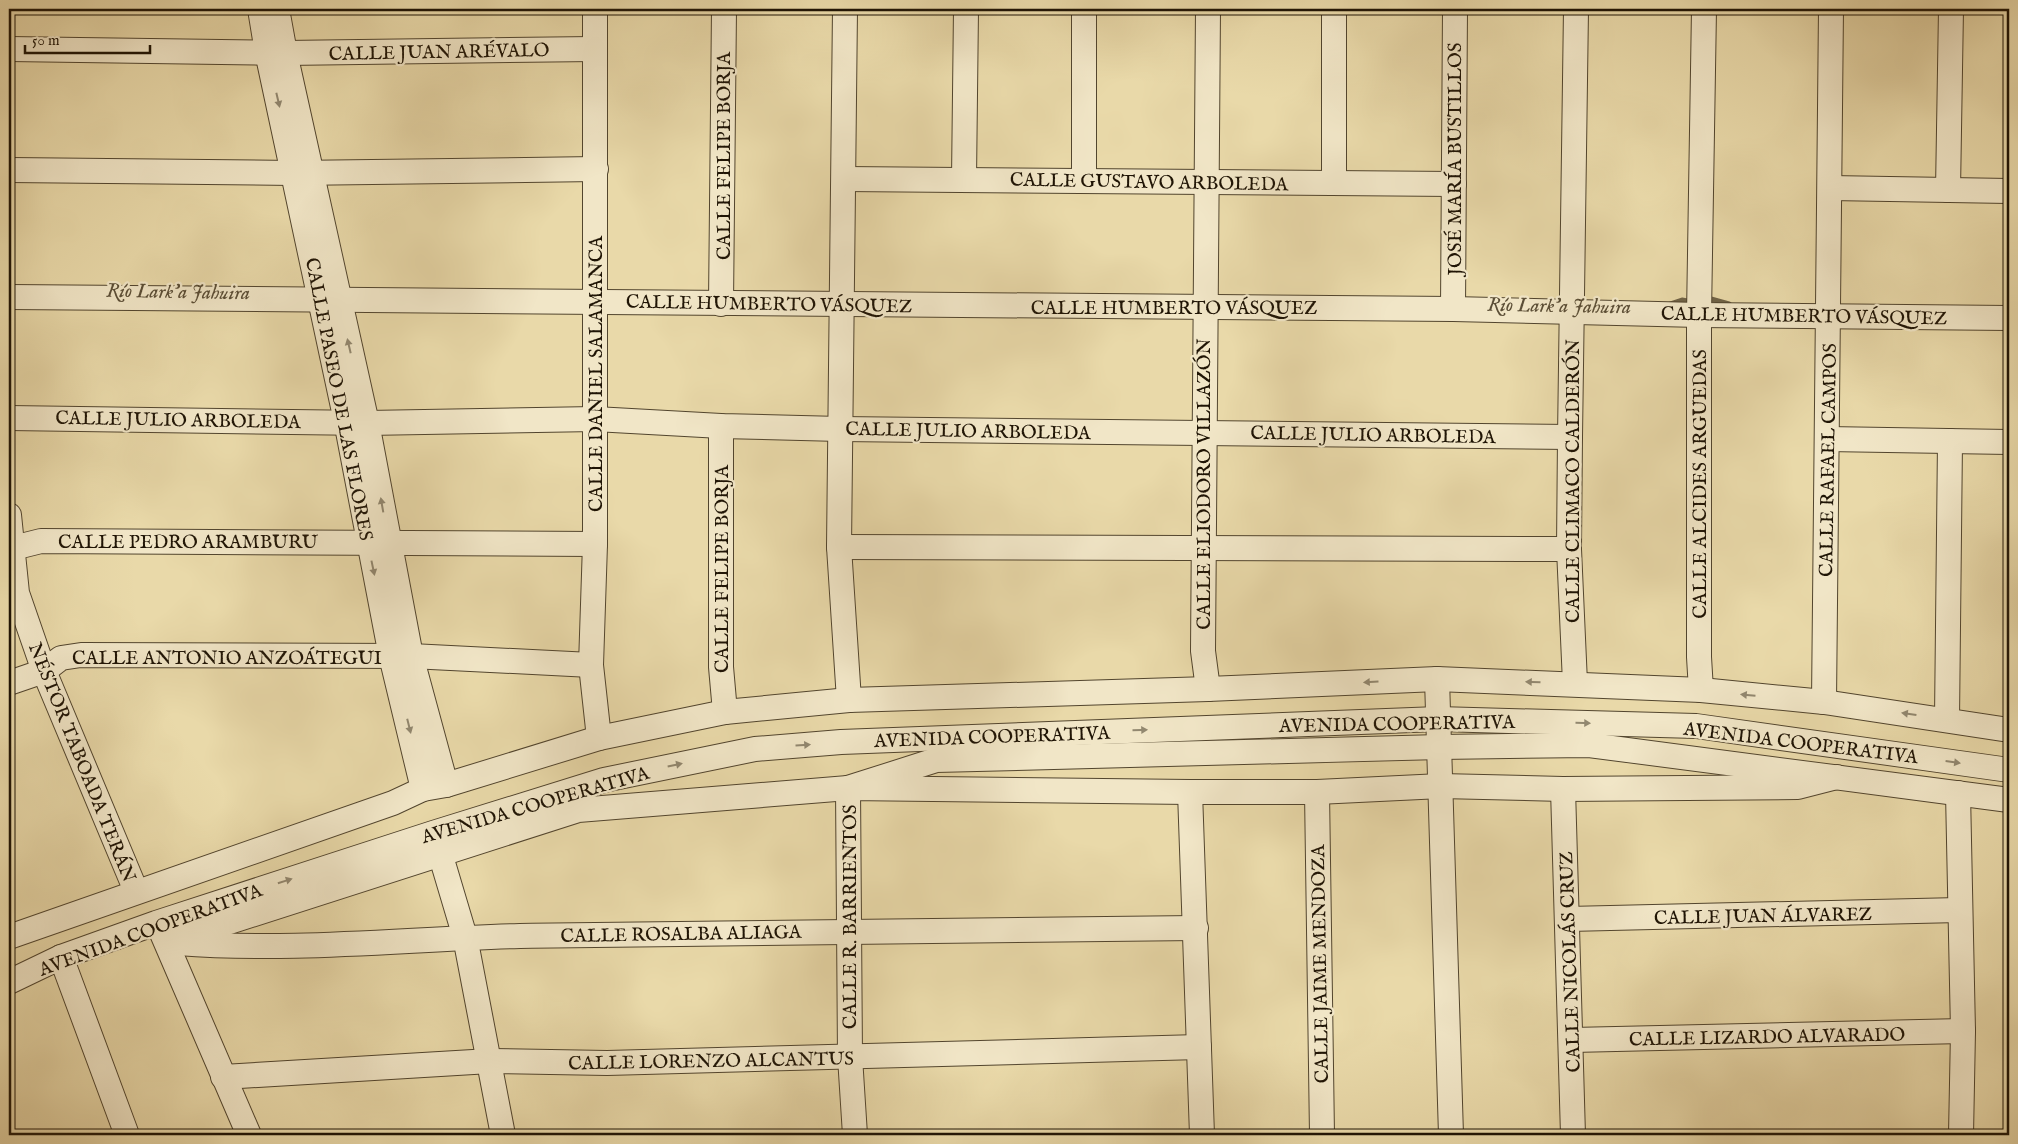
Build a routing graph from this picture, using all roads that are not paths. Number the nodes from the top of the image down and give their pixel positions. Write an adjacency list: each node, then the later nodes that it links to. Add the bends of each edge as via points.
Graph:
1 (260, 9): 17 (street, CALLE PASEO DE LAS FLORES)
2 (277, 9): 17 (street, CALLE PASEO DE LAS FLORES)
3 (595, 9): 16 (street, CALLE DANIEL SALAMANCA)
4 (724, 9): 33 (street, CALLE FELIPE BORJA)
5 (845, 9): 21 (street)
6 (966, 9): 22 (street)
7 (1084, 9): 23 (street)
8 (1208, 9): 24 (street, CALLE ELIODORO VILLAZÓN)
9 (1334, 9): 25 (street)
10 (1456, 9): 26 (street, JOSÉ MARÍA BUSTILLOS)
11 (1576, 9): 37 (street, CALLE CLIMACO CALDERÓN)
12 (1704, 9): 38 (street, CALLE ALCIDES ARGUEDAS)
13 (1831, 9): 27 (street, CALLE RAFAEL CAMPOS)
14 (1951, 9): 28 (street)
15 (9, 49): 17 (street, CALLE JUAN ARÉVALO)
16 (594, 49): 17 (street, CALLE JUAN ARÉVALO); 18 (street, CALLE DANIEL SALAMANCA)
17 (276, 53): 20 (street, CALLE PASEO DE LAS FLORES)
18 (596, 169): 20 (street); 32 (street, CALLE DANIEL SALAMANCA)
19 (9, 170): 20 (street)
20 (303, 173): 31 (street, CALLE PASEO DE LAS FLORES)
21 (844, 179): 22 (street, CALLE GUSTAVO ARBOLEDA); 34 (street)
22 (964, 179): 23 (street, CALLE GUSTAVO ARBOLEDA)
23 (1084, 181): 24 (street, CALLE GUSTAVO ARBOLEDA)
24 (1206, 182): 25 (street, CALLE GUSTAVO ARBOLEDA); 35 (street, CALLE ELIODORO VILLAZÓN)
25 (1334, 183): 26 (street, CALLE GUSTAVO ARBOLEDA)
26 (1454, 184): 36 (street, JOSÉ MARÍA BUSTILLOS)
27 (1830, 188): 28 (street); 39 (street, CALLE RAFAEL CAMPOS)
28 (1948, 190): 29 (street)
29 (2009, 191)
30 (9, 297): 31 (street, CALLE HUMBERTO VÁSQUEZ)
31 (329, 299): 32 (street, CALLE HUMBERTO VÁSQUEZ); 43 (street, CALLE PASEO DE LAS FLORES)
32 (594, 300): 33 (street, CALLE HUMBERTO VÁSQUEZ); 42 (street, CALLE DANIEL SALAMANCA)
33 (722, 304): 34 (street, CALLE HUMBERTO VÁSQUEZ)
34 (842, 305): 35 (street, CALLE HUMBERTO VÁSQUEZ); 45 (street)
35 (1205, 307): 36 (street, CALLE HUMBERTO VÁSQUEZ); 46 (street, CALLE ELIODORO VILLAZÓN)
36 (1453, 309): 37 (street, CALLE HUMBERTO VÁSQUEZ)
37 (1571, 311): 38 (street, CALLE HUMBERTO VÁSQUEZ); 47 (street, CALLE CLIMACO CALDERÓN)
38 (1699, 315): 39 (street, CALLE HUMBERTO VÁSQUEZ); 65 (street, CALLE ALCIDES ARGUEDAS)
39 (1829, 316): 40 (street, CALLE HUMBERTO VÁSQUEZ); 48 (street, CALLE RAFAEL CAMPOS)
40 (2009, 318)
41 (9, 418): 43 (street, CALLE JULIO ARBOLEDA)
42 (595, 419): 43 (street, CALLE JULIO ARBOLEDA); 44 (street, CALLE JULIO ARBOLEDA); 53 (street, CALLE DANIEL SALAMANCA)
43 (357, 422): 52 (street, CALLE PASEO DE LAS FLORES)
44 (721, 426): 45 (street, CALLE JULIO ARBOLEDA); 68 (street, CALLE FELIPE BORJA, via 721,667)
45 (840, 428): 46 (street, CALLE JULIO ARBOLEDA); 54 (street)
46 (1206, 432): 47 (street, CALLE JULIO ARBOLEDA); 56 (street, CALLE ELIODORO VILLAZÓN)
47 (1570, 437): 57 (street, CALLE CLIMACO CALDERÓN)
48 (1827, 439): 49 (street); 67 (street, CALLE RAFAEL CAMPOS)
49 (1950, 441): 50 (street); 70 (street)
50 (2009, 442)
51 (9, 515): 55 (street, NÉSTOR TABOADA TERÁN)
52 (378, 542): 53 (street, CALLE PEDRO ARAMBURU); 55 (street, CALLE PEDRO ARAMBURU, via 41,541); 58 (street, CALLE PASEO DE LAS FLORES)
53 (595, 544): 59 (street, CALLE DANIEL SALAMANCA)
54 (839, 547): 56 (street); 66 (street)
55 (10, 548): 60 (street, NÉSTOR TABOADA TERÁN, via 17,593)
56 (1203, 549): 57 (street); 64 (street, CALLE ELIODORO VILLAZÓN, via 1203,656)
57 (1569, 549): 63 (street, CALLE CLIMACO CALDERÓN)
58 (401, 656): 59 (street, CALLE ANTONIO ANZOÁTEGUI); 60 (street, CALLE ANTONIO ANZOÁTEGUI, via 81,655 60,658); 77 (street, CALLE PASEO DE LAS FLORES)
59 (591, 664): 72 (street, CALLE DANIEL SALAMANCA)
60 (44, 671): 62 (street, CALLE ANTONIO ANZOÁTEGUI); 85 (street, NÉSTOR TABOADA TERÁN)
61 (1437, 679): 63 (street, AVENIDA COOPERATIVA, one-way to 61); 64 (street, AVENIDA COOPERATIVA, one-way to 64); 69 (street)
62 (9, 683)
63 (1575, 683): 65 (street, AVENIDA COOPERATIVA)
64 (1208, 689): 66 (street, AVENIDA COOPERATIVA)
65 (1701, 690): 67 (street, AVENIDA COOPERATIVA, one-way to 65)
66 (849, 700): 68 (street, AVENIDA COOPERATIVA)
67 (1824, 702): 70 (street, AVENIDA COOPERATIVA, one-way to 67)
68 (725, 712): 72 (street, AVENIDA COOPERATIVA)
69 (1438, 719): 73 (street); 74 (street, AVENIDA COOPERATIVA, one-way to 74, via 1696,726); 90 (street, AVENIDA COOPERATIVA, one-way to 69, via 433,833 604,780 755,749 841,742)
70 (1947, 719): 71 (street, AVENIDA COOPERATIVA)
71 (2009, 730)
72 (599, 738): 77 (street, AVENIDA COOPERATIVA)
73 (1440, 747): 75 (street, via 1589,746); 76 (street); 78 (street, via 936,760)
74 (2009, 770)
75 (1837, 777): 79 (street, via 1798,787); 82 (street)
76 (1441, 786): 79 (street); 81 (street); 107 (street)
77 (434, 787): 85 (street, AVENIDA COOPERATIVA)
78 (848, 788): 80 (street); 84 (street, via 578,810); 89 (street, CALLE R. BARRIENTOS)
79 (1563, 789): 87 (street, CALLE NICOLÁS CRUZ)
80 (1190, 792): 81 (street); 88 (street)
81 (1317, 792): 106 (street, CALLE JAIME MENDOZA)
82 (1958, 794): 83 (street); 86 (street)
83 (2009, 800)
84 (440, 853): 90 (street); 92 (street)
85 (136, 891): 91 (street, AVENIDA COOPERATIVA)
86 (1959, 910): 87 (street, CALLE JUAN ÁLVAREZ); 95 (street)
87 (1568, 919): 96 (street, CALLE NICOLÁS CRUZ)
88 (1196, 928): 89 (street, CALLE ROSALBA ALIAGA); 97 (street)
89 (849, 929): 92 (street, CALLE ROSALBA ALIAGA); 98 (street, CALLE R. BARRIENTOS)
90 (161, 933): 92 (street, CALLE ROSALBA ALIAGA, via 220,947); 93 (street, AVENIDA COOPERATIVA); 100 (street)
91 (9, 937)
92 (465, 937): 99 (street)
93 (61, 957): 94 (street, AVENIDA COOPERATIVA); 101 (street)
94 (9, 982)
95 (1963, 1031): 96 (street, CALLE LIZARDO ALVARADO); 109 (street)
96 (1572, 1040): 108 (street, CALLE NICOLÁS CRUZ)
97 (1200, 1047): 98 (street, CALLE LORENZO ALCANTUS); 105 (street)
98 (850, 1057): 99 (street, CALLE LORENZO ALCANTUS, via 607,1063); 104 (street, CALLE R. BARRIENTOS)
99 (490, 1061): 100 (street, CALLE LORENZO ALCANTUS); 103 (street)
100 (223, 1077): 102 (street)
101 (127, 1135)
102 (249, 1135)
103 (503, 1135)
104 (855, 1135)
105 (1202, 1135)
106 (1322, 1135)
107 (1451, 1135)
108 (1573, 1135)
109 (1961, 1135)

